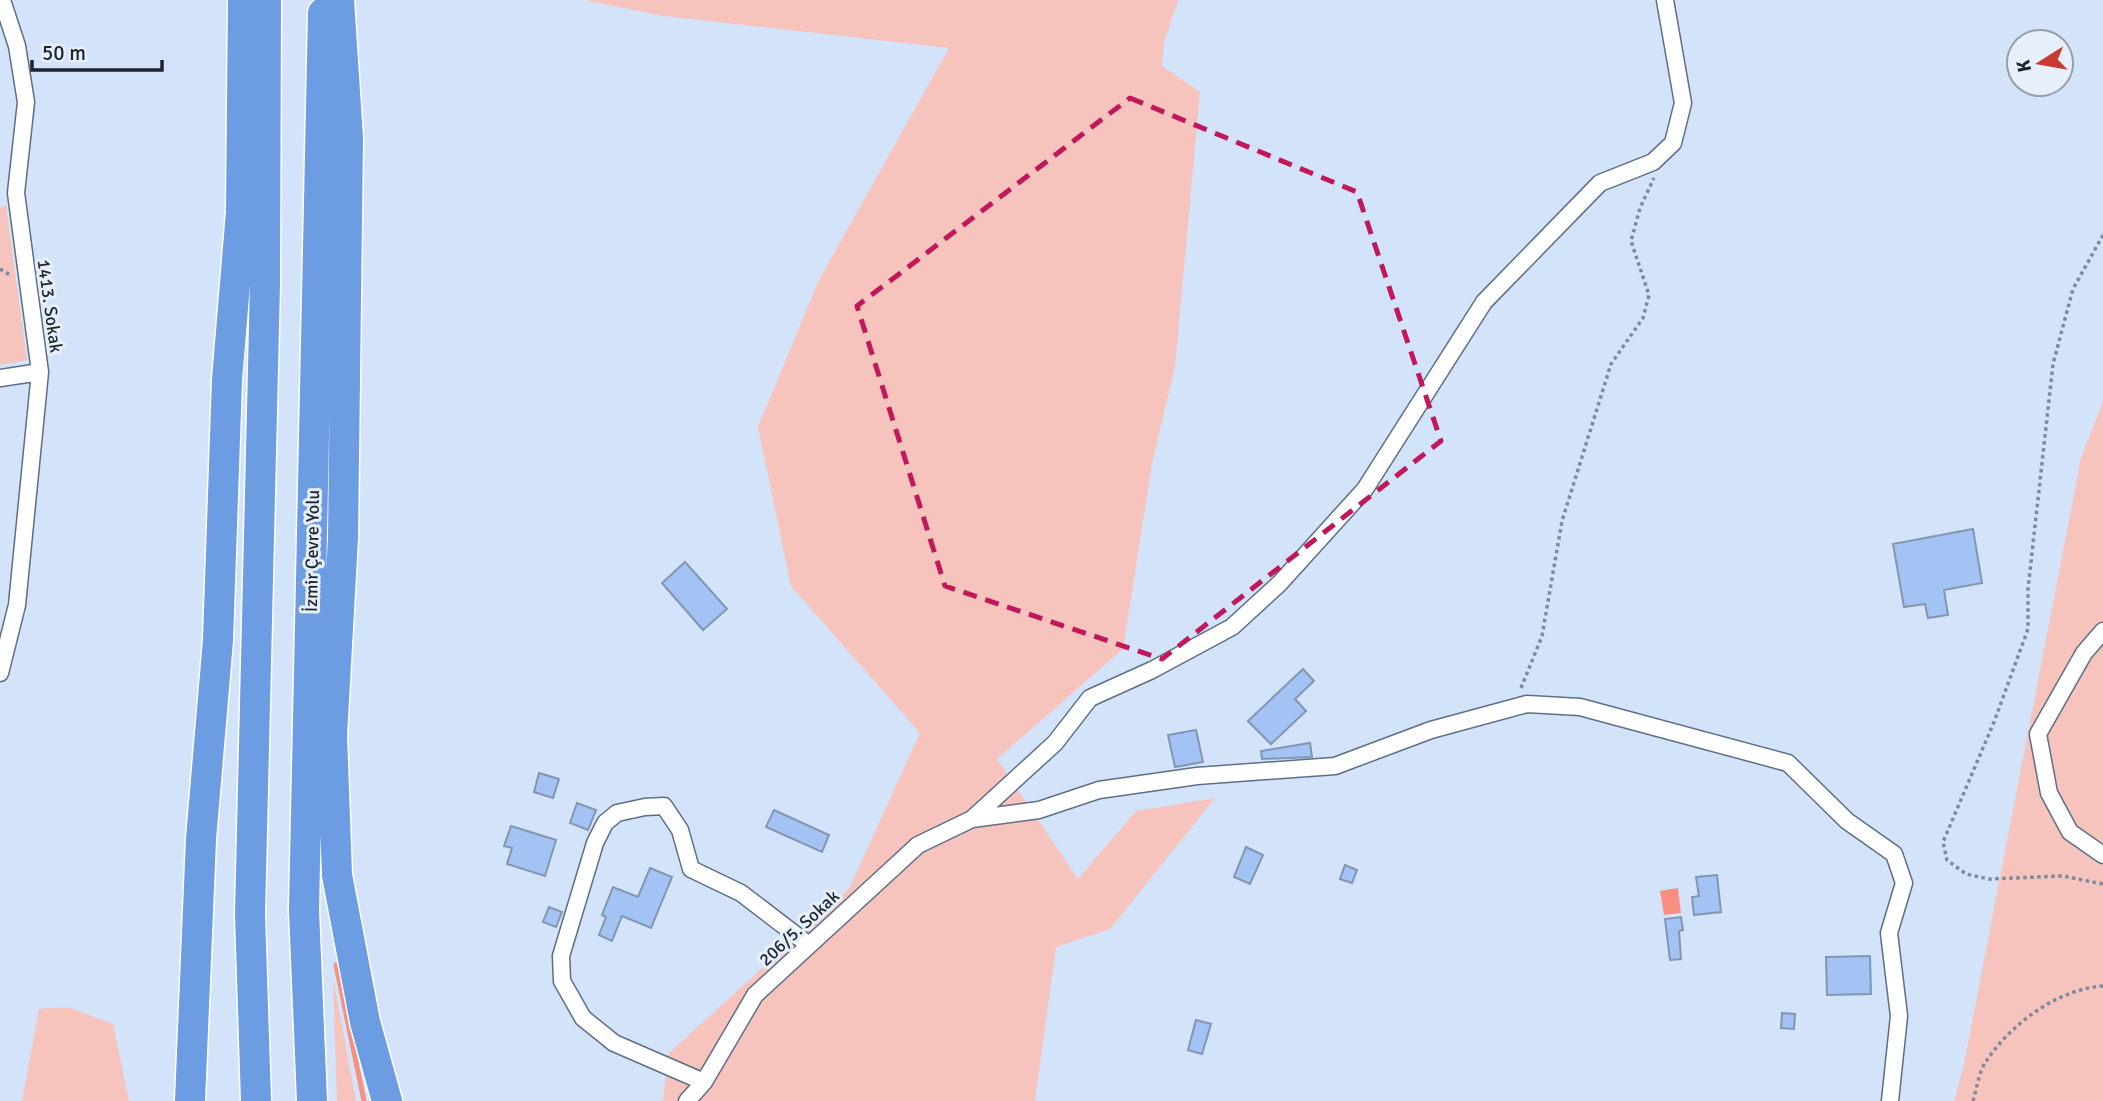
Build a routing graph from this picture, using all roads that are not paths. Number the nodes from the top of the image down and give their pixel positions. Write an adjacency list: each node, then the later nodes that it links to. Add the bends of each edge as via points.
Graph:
1 (2, 0): 7 (street, 1413. Sokak, via 26,102)
2 (243, 0): 16 (highway, via 241,212 227,380 218,640 201,839)
3 (266, 0): 17 (highway, via 265,298 250,914)
4 (323, 0): 18 (highway, İzmir Çevre Yolu, via 304,910)
5 (339, 0): 19 (highway, via 348,138 345,458 332,735 337,875 362,1009)
6 (1665, 0): 12 (street, via 1683,103 1673,143 1653,162 1600,183 1484,302 1365,489 1280,583 1232,627 1090,698 1055,743)
7 (8, 194): 8 (street, 1413. Sokak)
8 (40, 372): 9 (street); 11 (street, 1413. Sokak, via 17,605)
9 (0, 378)
10 (2103, 631): 13 (street, via 2084,653 2038,734 2049,793 2070,832)
11 (0, 673)
12 (972, 819): 14 (street, 206/5. Sokak, via 918,845); 21 (street, via 1039,810 1098,790 1197,776 1335,766 1432,730 1527,704 1580,707 1788,763 1847,821 1894,854 1904,883 1889,933 1899,1017)
13 (2103, 855)
14 (809, 945): 15 (street, 206/5. Sokak, via 755,995); 15 (street, via 741,893 691,869 680,830 664,806 617,813 605,823 561,956 562,981 583,1018 614,1043)
15 (704, 1082): 20 (street, 206/5. Sokak)
16 (190, 1101)
17 (256, 1101)
18 (312, 1101)
19 (387, 1101)
20 (687, 1101)
21 (1891, 1101)

